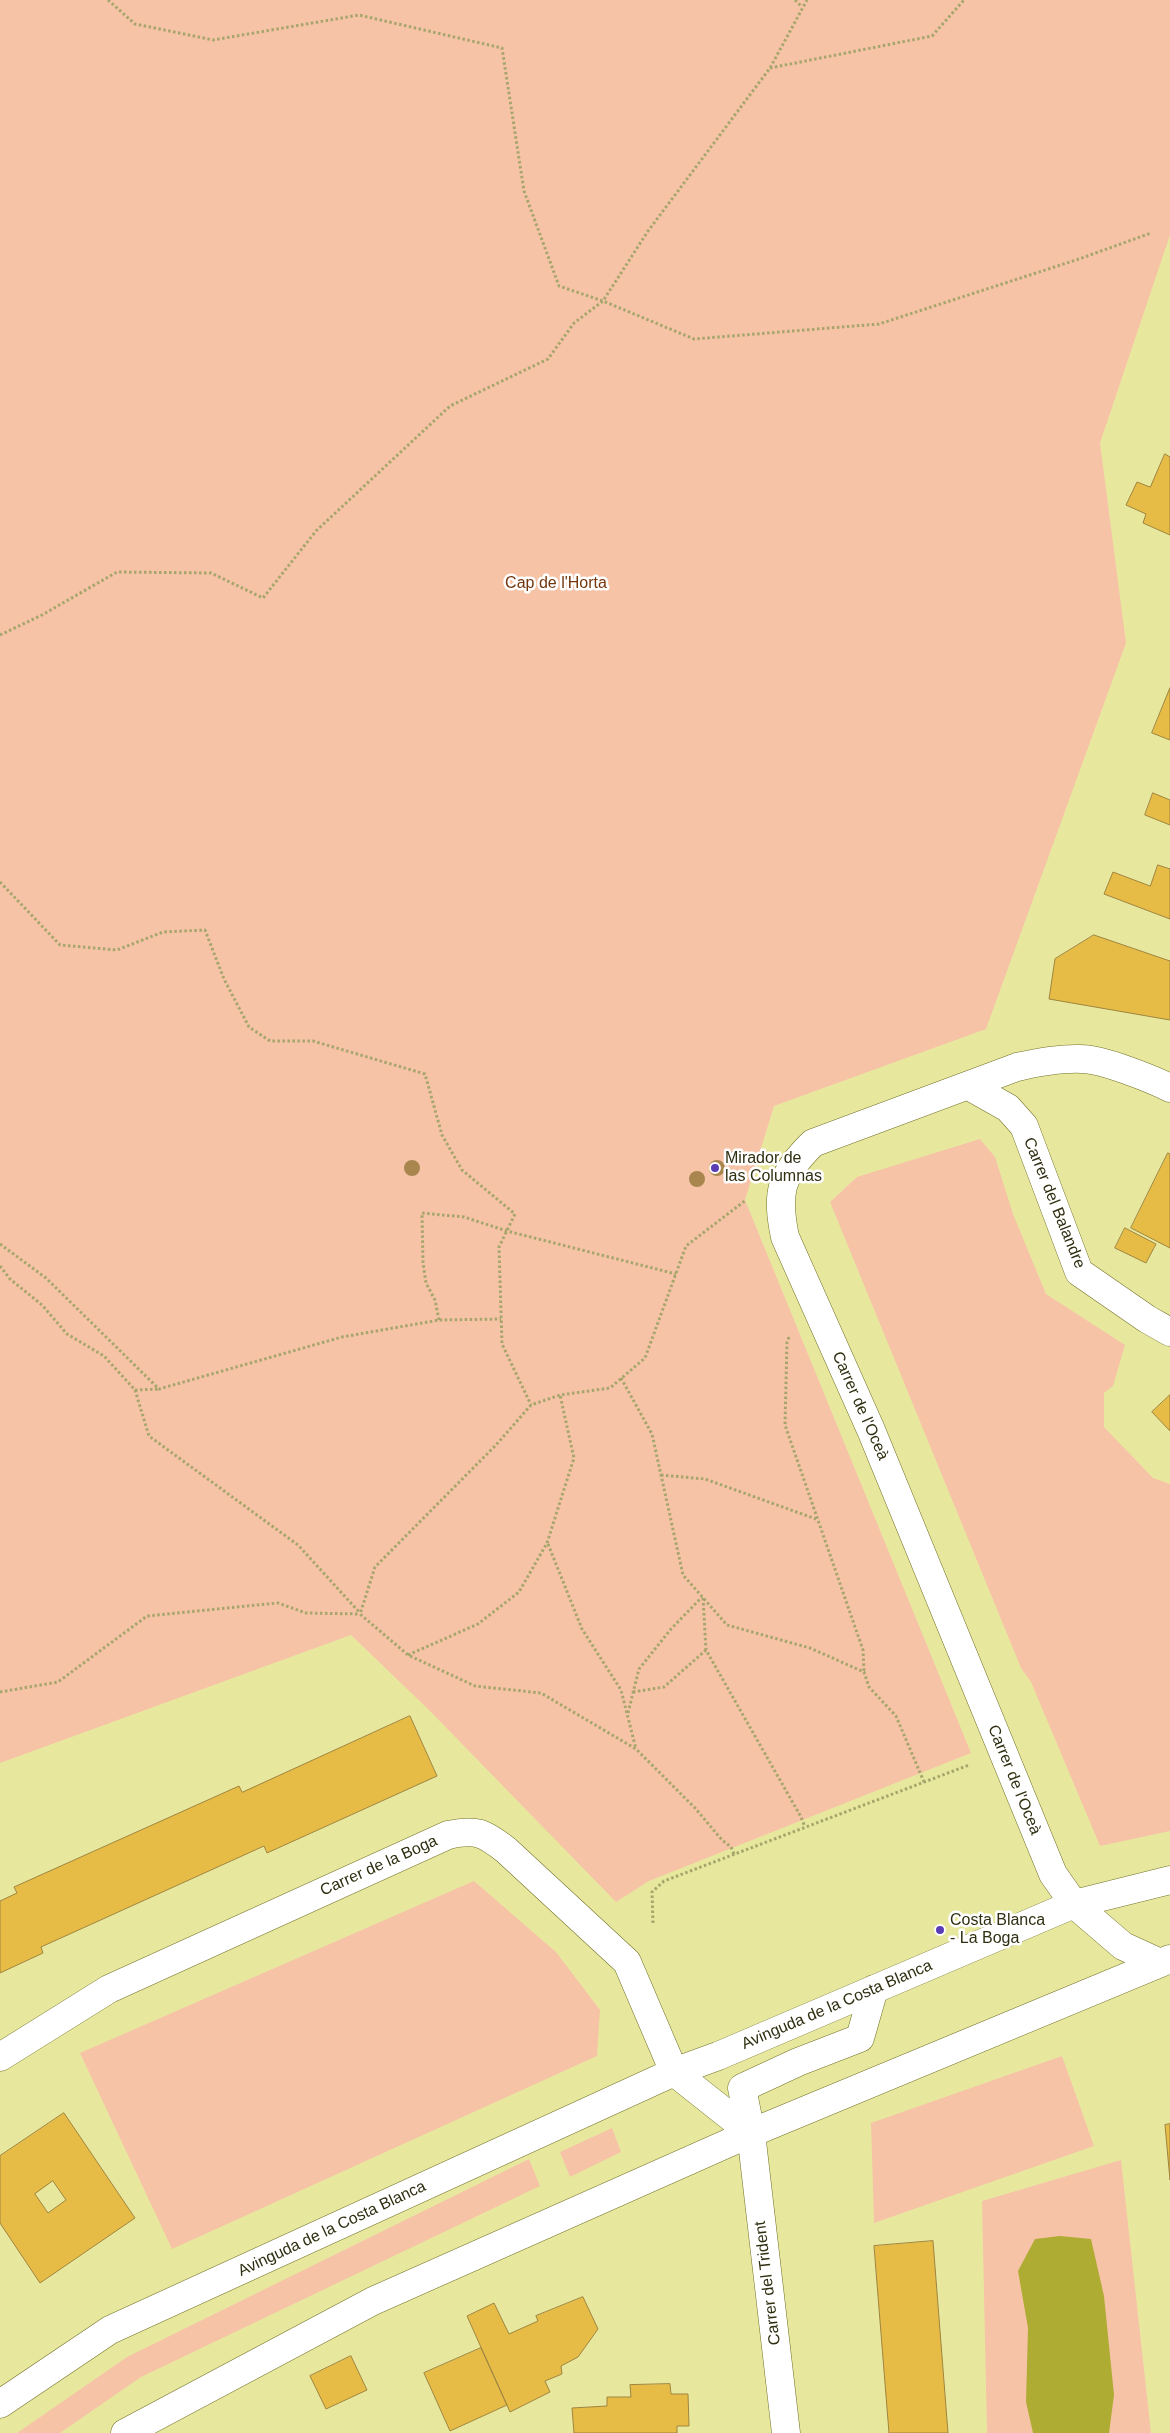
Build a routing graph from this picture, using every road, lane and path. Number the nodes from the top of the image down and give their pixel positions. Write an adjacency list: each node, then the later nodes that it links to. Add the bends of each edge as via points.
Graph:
1 (108, 0): 8 (path, via 135,24 213,40 359,15 502,48 524,191 559,286)
2 (795, 0): 5 (path)
3 (807, 0): 5 (path)
4 (964, 0): 6 (path, via 932,36)
5 (802, 7): 6 (path)
6 (770, 68): 8 (path, via 648,231)
7 (1151, 233): 8 (path, via 1079,260 879,324 694,339)
8 (603, 301): 9 (path, via 574,322 548,359 450,406 316,531 263,598 211,572 117,572)
9 (0, 635)
10 (0, 882): 14 (path, via 60,944 117,950 163,932 205,930 224,979 249,1027 270,1041 312,1041 425,1074 442,1135 462,1170 515,1214)
11 (1164, 1080): 12 (street, Carrer de l'Oceà, via 1084,1058 1047,1060 1017,1067)
12 (969, 1086): 20 (street, Carrer del Balandre, via 1008,1108 1024,1126 1079,1272); 44 (street, Carrer de l'Oceà, via 813,1143 790,1167 779,1208 785,1237 871,1430 1053,1874)
13 (753, 1196): 17 (path, via 686,1246)
14 (507, 1231): 17 (path); 18 (path, via 499,1247); 19 (path, via 464,1217 422,1213 426,1283 435,1300)
15 (0, 1244): 23 (path, via 46,1278)
16 (0, 1266): 24 (path, via 10,1279 42,1305 67,1334 104,1356)
17 (676, 1274): 22 (path, via 645,1358)
18 (500, 1319): 19 (path); 26 (path, via 502,1344)
19 (439, 1320): 23 (path, via 342,1336)
20 (1170, 1332)
21 (790, 1335): 28 (path, via 787,1342 785,1425)
22 (621, 1378): 25 (path, via 610,1388); 27 (path, via 652,1434)
23 (159, 1389): 24 (path)
24 (135, 1390): 31 (path, via 148,1436 298,1545)
25 (560, 1394): 26 (path); 29 (path, via 574,1458)
26 (531, 1405): 31 (path, via 496,1445 375,1566)
27 (661, 1475): 28 (path, via 705,1480); 30 (path, via 684,1575)
28 (817, 1520): 34 (path, via 862,1650)
29 (548, 1543): 33 (path, via 519,1592 478,1624); 37 (path, via 582,1630 621,1690)
30 (703, 1597): 32 (path); 34 (path, via 727,1625 810,1648); 36 (path, via 670,1629 639,1669)
31 (360, 1614): 33 (path); 35 (path, via 306,1613 278,1603 147,1616 58,1682)
32 (706, 1650): 36 (path, via 664,1687); 41 (path)
33 (408, 1655): 38 (path, via 475,1686 540,1693)
34 (864, 1672): 40 (path, via 869,1687 896,1716)
35 (0, 1692)
36 (633, 1692): 37 (path)
37 (628, 1714): 38 (path)
38 (636, 1749): 42 (path, via 695,1808)
39 (977, 1762): 40 (path)
40 (924, 1782): 41 (path)
41 (805, 1827): 42 (path)
42 (734, 1854): 45 (path, via 664,1881 652,1892)
43 (1170, 1880): 44 (street, Avinguda de la Costa Blanca)
44 (1074, 1904): 46 (street, Carrer de l'Oceà, via 1123,1946); 47 (street, Avinguda de la Costa Blanca)
45 (654, 1923)
46 (1164, 1960): 50 (street)
47 (874, 1989): 49 (street, Avinguda de la Costa Blanca); 50 (street, Carrer del Trident, via 860,2038 742,2088)
48 (0, 2057): 49 (street, Carrer de la Boga, via 108,1989 448,1835 470,1831 486,1834 506,1850 627,1962)
49 (674, 2072): 50 (street); 51 (street, Avinguda de la Costa Blanca, via 110,2330)
50 (751, 2133): 52 (street, via 373,2301); 53 (street, Carrer del Trident)
51 (0, 2404)
52 (126, 2433)
53 (786, 2433)

